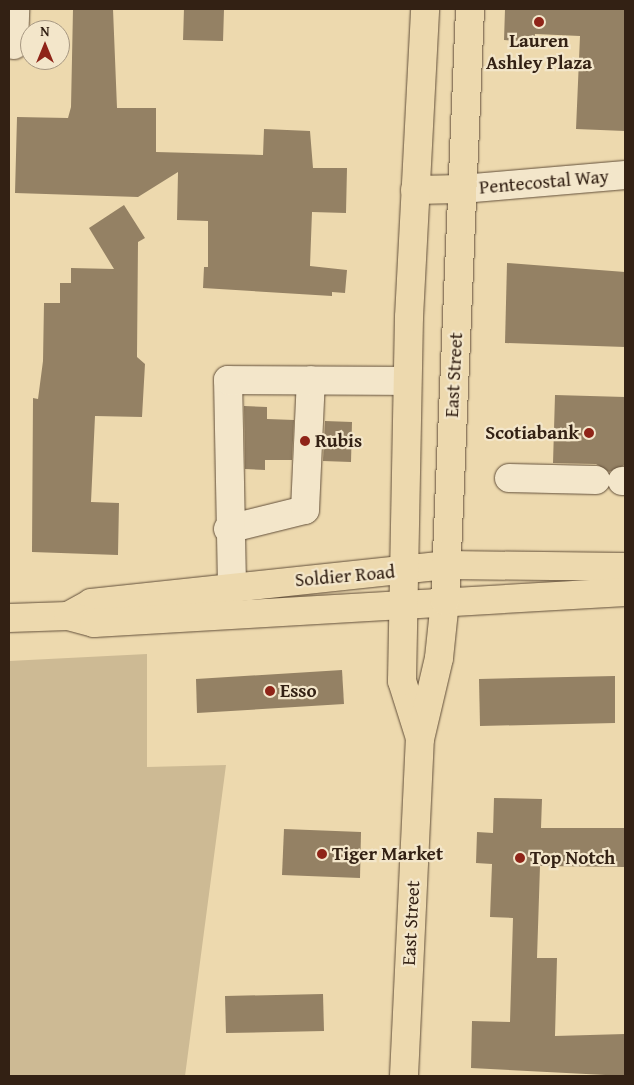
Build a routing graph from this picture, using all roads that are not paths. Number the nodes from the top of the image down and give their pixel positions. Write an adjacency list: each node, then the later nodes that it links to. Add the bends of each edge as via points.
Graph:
1 (15, 9): 4 (street)
2 (424, 9): 7 (main road, East Street)
3 (470, 9): 6 (main road, East Street)
4 (14, 45)
5 (625, 175): 6 (street, Pentecostal Way)
6 (462, 189): 7 (main road); 13 (main road, East Street)
7 (415, 190): 9 (main road, East Street)
8 (311, 380): 9 (street); 12 (street, via 305,510); 12 (street, via 228,380)
9 (407, 381): 15 (main road, East Street)
10 (509, 478): 11 (street)
11 (615, 481)
12 (228, 529): 16 (street)
13 (446, 565): 14 (main road, Soldier Road); 15 (main road, Soldier Road); 18 (main road, East Street)
14 (625, 567)
15 (404, 570): 16 (main road, Soldier Road); 19 (main road, East Street)
16 (232, 586): 20 (main road, Soldier Road, via 91,603)
17 (625, 592): 18 (main road, Soldier Road)
18 (445, 601): 19 (main road, Soldier Road); 22 (main road, East Street, via 439,658)
19 (404, 604): 20 (main road, Soldier Road, via 94,624); 22 (main road, East Street, via 402,681)
20 (68, 616): 21 (main road, Soldier Road)
21 (9, 618)
22 (420, 739): 23 (main road, East Street)
23 (404, 1076)

